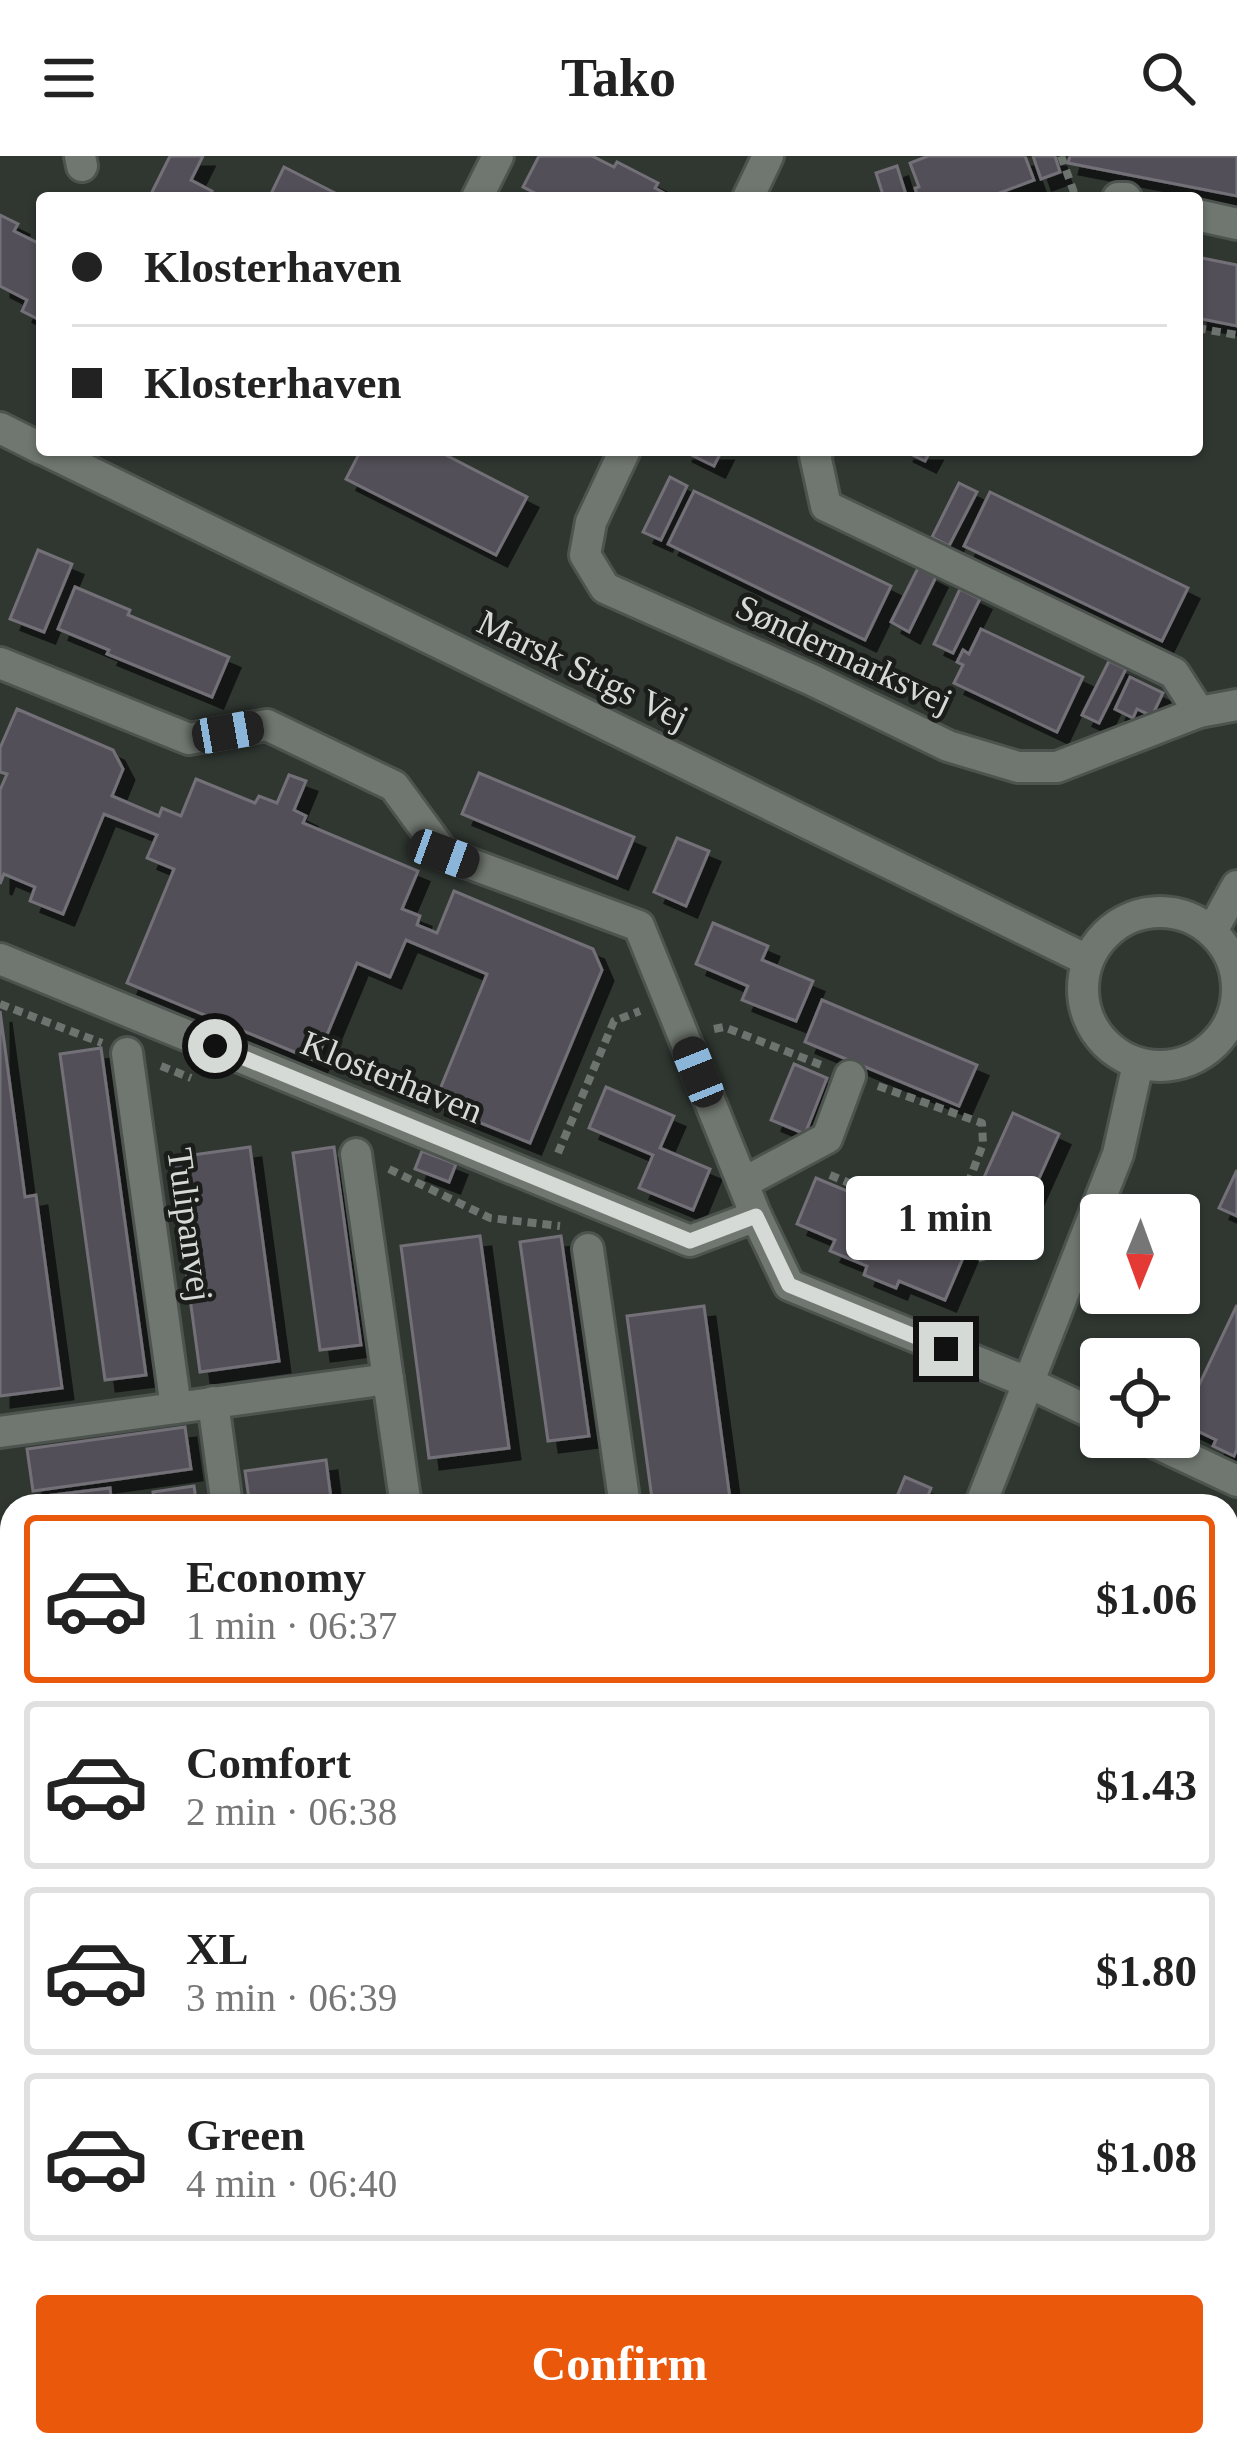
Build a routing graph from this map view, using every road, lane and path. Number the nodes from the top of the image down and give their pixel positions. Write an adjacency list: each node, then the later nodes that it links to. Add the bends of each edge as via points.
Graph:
1 (498, 156): 4 (street)
2 (768, 156): 5 (street)
3 (1061, 156): 6 (path)
4 (480, 192)
5 (751, 192)
6 (1074, 192)
7 (1203, 216): 8 (street)
8 (1237, 224)
9 (1203, 329): 10 (path)
10 (1237, 335)
11 (0, 428): 12 (street, Marsk Stigs Vej)
12 (36, 445)
13 (58, 456): 22 (street, Marsk Stigs Vej)
14 (622, 456): 18 (street, Søndermarksvej, via 585,555 605,588 948,746 1018,766 1057,767)
15 (815, 456): 18 (street, via 826,506 1174,673)
16 (0, 663): 23 (street, via 189,739 267,725 394,785 444,854 639,926)
17 (1237, 705): 18 (street, Søndermarksvej)
18 (1199, 712)
19 (1237, 886): 20 (street)
20 (1212, 931): 22 (street, via 1179,913 1142,912 1108,930); 25 (street, via 1236,974)
21 (0, 958): 32 (street, Klosterhaven)
22 (1087, 960): 27 (street, via 1084,1011 1114,1052)
23 (669, 1000): 32 (path, via 614,1021); 33 (street)
24 (0, 1004): 26 (path)
25 (1233, 1026): 27 (street, via 1191,1060)
26 (127, 1053): 29 (path); 41 (street, Tulipanvej)
27 (1138, 1064): 38 (street, via 1118,1154)
28 (850, 1076): 30 (street, via 827,1138)
29 (209, 1085)
30 (801, 1153): 33 (street); 36 (path, via 822,1172 978,1241)
31 (356, 1154): 35 (path, via 490,1218 568,1227); 37 (street)
32 (545, 1182): 34 (street, Klosterhaven, via 690,1241)
33 (743, 1184): 34 (street)
34 (756, 1216): 38 (street, via 789,1285)
35 (588, 1249): 47 (street)
36 (982, 1261)
37 (388, 1379): 39 (street); 46 (street)
38 (1028, 1382): 40 (street); 48 (street)
39 (213, 1402): 41 (street); 45 (street)
40 (1080, 1407)
41 (176, 1408): 42 (street)
42 (0, 1432)
43 (1188, 1458): 44 (street)
44 (1237, 1481)
45 (225, 1494)
46 (404, 1494)
47 (623, 1494)
48 (985, 1494)

